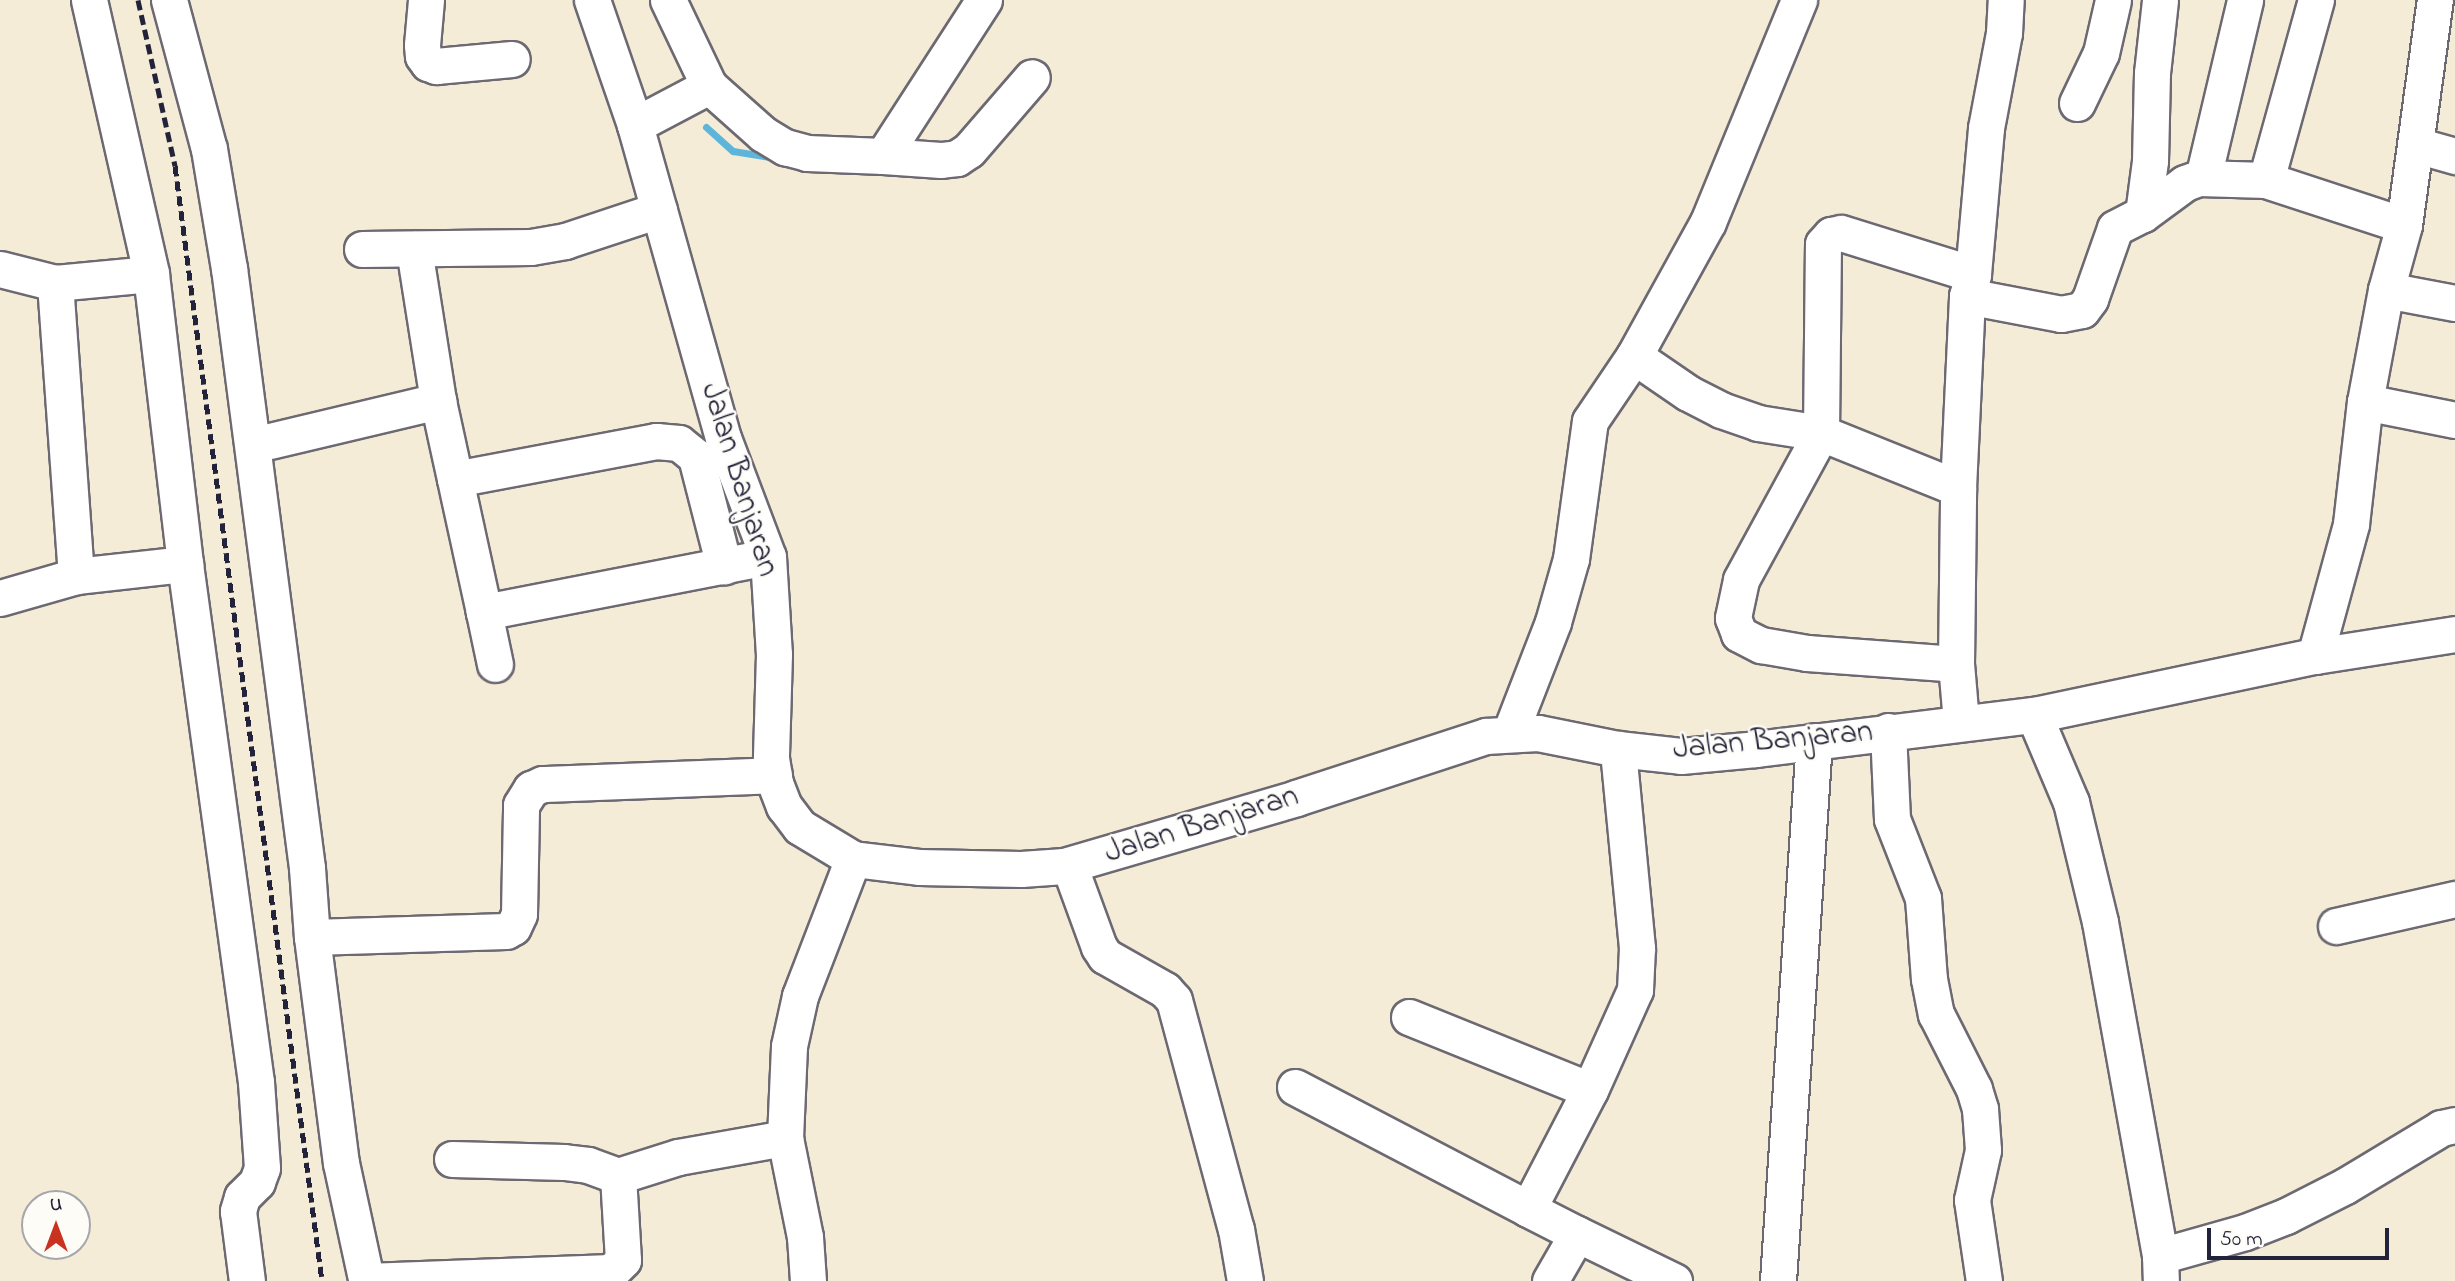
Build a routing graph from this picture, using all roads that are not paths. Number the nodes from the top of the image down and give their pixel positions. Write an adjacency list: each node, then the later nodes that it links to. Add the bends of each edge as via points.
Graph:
1 (89, 0): 30 (street)
2 (169, 0): 64 (street, via 209,149 227,255 307,868)
3 (426, 0): 14 (street, via 422,45 428,62 436,66)
4 (592, 0): 18 (street, Jalan Banjaran)
5 (668, 0): 16 (street)
6 (984, 0): 20 (street)
7 (1799, 0): 35 (street, via 1727,182)
8 (2006, 0): 32 (street, via 1986,128)
9 (2113, 0): 17 (street, via 2101,53)
10 (2160, 0): 25 (street)
11 (2245, 0): 22 (street)
12 (2316, 0): 23 (street)
13 (2435, 0): 19 (street)
14 (512, 59)
15 (1032, 77): 20 (street, via 963,155 941,160)
16 (702, 90): 18 (street); 20 (street, via 785,147 814,154)
17 (2077, 103)
18 (645, 121): 24 (street, Jalan Banjaran)
19 (2416, 145): 21 (street); 26 (street)
20 (883, 156)
21 (2455, 156)
22 (2203, 178): 23 (street); 25 (street, via 2185,183)
23 (2266, 180): 26 (street)
24 (659, 210): 28 (street, via 548,245); 43 (street, Jalan Banjaran, via 723,438)
25 (2143, 214): 32 (street, via 2112,232 2090,299 2082,310 2060,314)
26 (2404, 225): 33 (street)
27 (362, 249): 28 (street)
28 (414, 249): 36 (street)
29 (0, 270): 31 (street)
30 (152, 274): 31 (street); 44 (street)
31 (55, 283): 46 (street)
32 (1970, 285): 39 (street, via 1847,234 1826,239); 42 (street)
33 (2386, 290): 34 (street); 37 (street)
34 (2455, 303)
35 (1634, 356): 39 (street, via 1721,410 1771,426); 56 (street, via 1590,421 1571,559 1553,622)
36 (438, 401): 40 (street); 41 (street)
37 (2365, 402): 38 (street); 50 (street, via 2346,548)
38 (2455, 420)
39 (1821, 433): 42 (street); 52 (street, via 1741,580 1734,628 1761,645 1807,653)
40 (270, 441)
41 (455, 479): 45 (street, via 656,441 679,443 696,457); 48 (street)
42 (1958, 488): 52 (street)
43 (768, 557): 45 (street); 59 (street, Jalan Banjaran)
44 (185, 564): 46 (street); 76 (street, via 256,1082 262,1168 257,1182 242,1197 238,1212)
45 (724, 566): 48 (street)
46 (75, 576): 47 (street)
47 (0, 598)
48 (484, 612): 51 (street)
49 (2455, 634): 50 (street, Jalan Banjaran)
50 (2315, 656): 53 (street, Jalan Banjaran)
51 (495, 664)
52 (1956, 664): 54 (street)
53 (2034, 715): 54 (street, Jalan Banjaran); 74 (street, via 2071,802 2099,922)
54 (1961, 722): 55 (street, Jalan Banjaran)
55 (1888, 732): 57 (street, Jalan Banjaran); 82 (street, via 1892,819 1923,898 1936,1014 1980,1108 1983,1150 1972,1200)
56 (1510, 733): 58 (street, Jalan Banjaran, via 1538,733); 61 (street, Jalan Banjaran, via 1451,745 1296,799)
57 (1814, 741): 58 (street, Jalan Banjaran, via 1681,756); 81 (street)
58 (1618, 749): 67 (street, via 1637,968 1630,1007)
59 (774, 775): 60 (street, Jalan Banjaran, via 784,806 800,827); 64 (street, via 543,783 531,789 521,805 519,914 513,927 506,931)
60 (853, 859): 61 (street, Jalan Banjaran, via 919,867); 69 (street, via 800,996 789,1046)
61 (1069, 865): 78 (street, via 1105,956 1165,990 1174,1000 1236,1229)
62 (2455, 899): 63 (street)
63 (2336, 926)
64 (312, 937): 75 (street, via 341,1163)
65 (1409, 1017): 67 (street)
66 (1295, 1087): 72 (street)
67 (1590, 1090): 72 (street)
68 (2455, 1125): 74 (street, via 2441,1128 2345,1186 2275,1221)
69 (785, 1138): 71 (street, via 691,1154); 77 (street, via 805,1237)
70 (452, 1159): 71 (street, via 564,1162)
71 (618, 1176): 75 (street, via 623,1260 611,1272)
72 (1528, 1209): 73 (street)
73 (1577, 1234): 79 (street); 80 (street)
74 (2160, 1268)
75 (366, 1280)
76 (247, 1281)
77 (808, 1281)
78 (1245, 1281)
79 (1550, 1281)
80 (1674, 1281)
81 (1778, 1281)
82 (1984, 1281)

